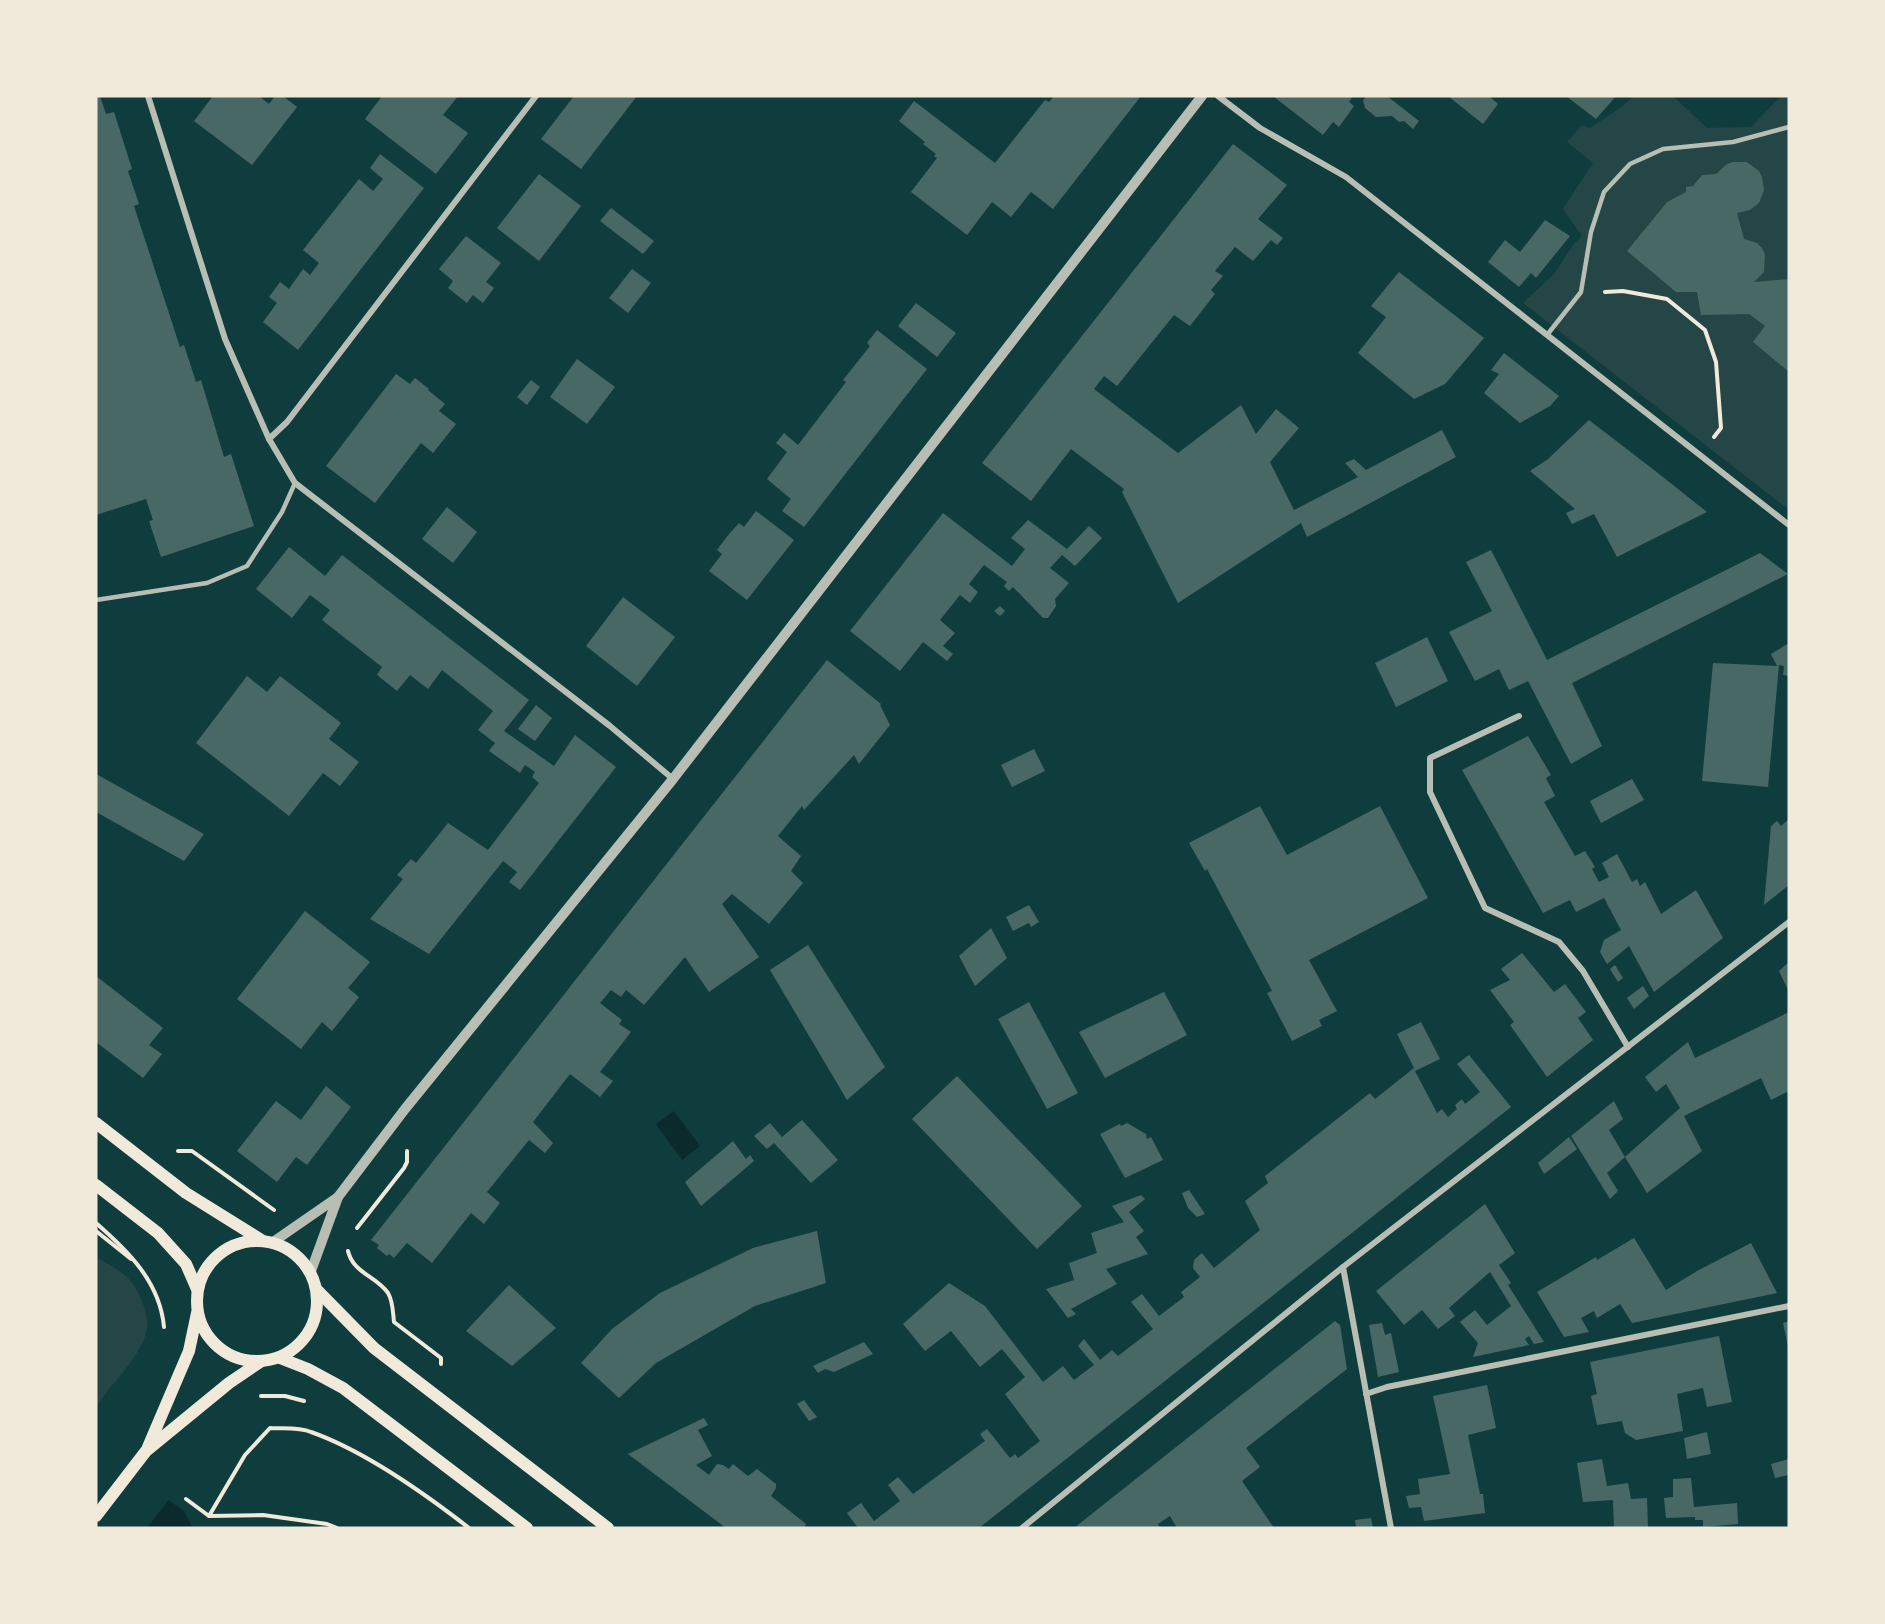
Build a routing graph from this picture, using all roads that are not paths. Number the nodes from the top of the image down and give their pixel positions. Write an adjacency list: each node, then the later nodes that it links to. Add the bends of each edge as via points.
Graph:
1 (148, 96): 7 (street, via 225,339)
2 (537, 96): 7 (street, via 287,422)
3 (1202, 96): 12 (street)
4 (1218, 96): 6 (street, via 1260,128 1346,177)
5 (1789, 127): 6 (lane, via 1733,142 1663,149 1630,164 1604,192 1591,232 1581,292)
6 (1547, 335): 9 (street)
7 (269, 439): 8 (street)
8 (296, 483): 10 (lane, via 247,566 207,583); 12 (street)
9 (1789, 525)
10 (96, 600)
11 (1519, 716): 14 (street, via 1430,758 1430,792 1485,908 1559,942 1583,971)
12 (673, 779): 17 (street)
13 (1789, 922): 14 (street)
14 (1628, 1047): 19 (street)
15 (96, 1123): 18 (main road, via 186,1193)
16 (96, 1185): 21 (main road, via 158,1233 186,1264)
17 (338, 1197): 18 (street); 20 (street)
18 (268, 1241): 20 (main road, via 288,1248); 21 (main road, via 241,1243 221,1252 206,1268)
19 (1343, 1267): 27 (street); 32 (street)
20 (311, 1271): 22 (main road)
21 (197, 1289): 24 (main road)
22 (318, 1291): 25 (main road, via 318,1311 311,1331 298,1347); 31 (main road, via 374,1348)
23 (1789, 1305): 27 (street)
24 (197, 1313): 26 (main road, via 220,1350 239,1359); 28 (main road, via 189,1351)
25 (280, 1358): 26 (main road); 30 (main road, via 343,1388)
26 (261, 1362): 28 (main road)
27 (1366, 1394): 33 (street)
28 (146, 1451): 29 (main road)
29 (96, 1516)
30 (527, 1528)
31 (608, 1528)
32 (1022, 1528)
33 (1391, 1528)

